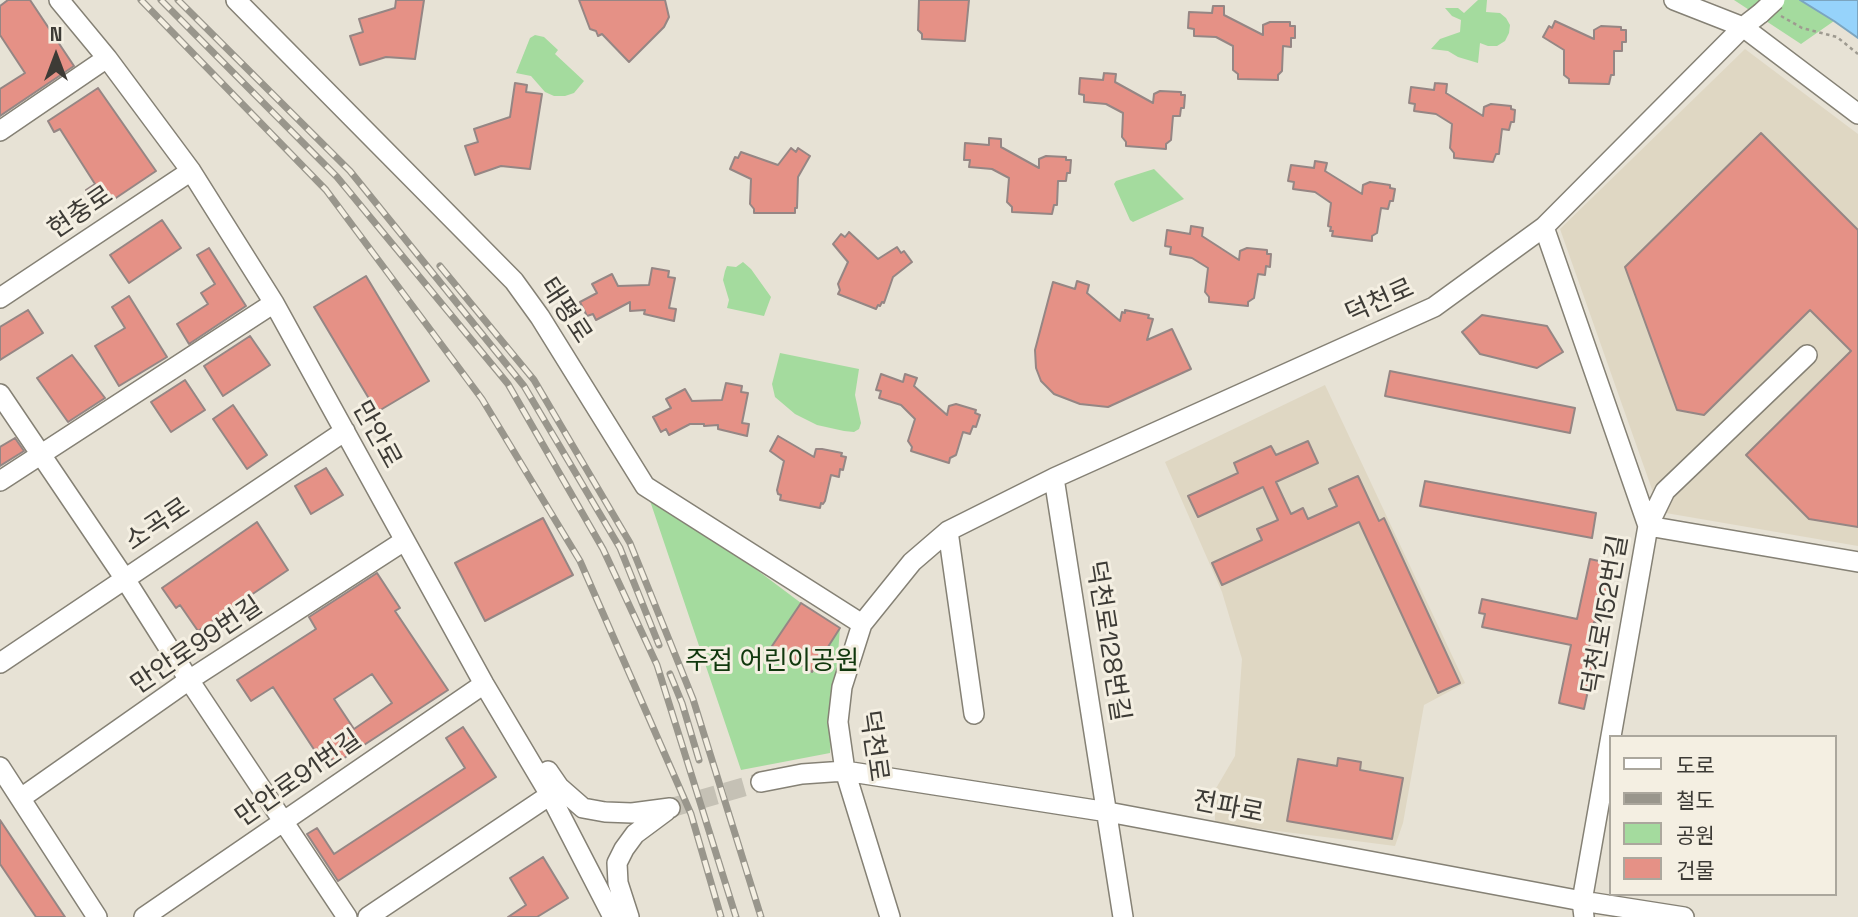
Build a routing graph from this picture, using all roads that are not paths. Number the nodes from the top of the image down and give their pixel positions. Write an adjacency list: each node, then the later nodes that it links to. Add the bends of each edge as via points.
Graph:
1 (59, 0): 6 (street, 만안로)
2 (236, 0): 24 (street, 태평로, via 514,281 645,486)
3 (1674, 0): 5 (street)
4 (1771, 9): 5 (street, 덕천로)
5 (1743, 27): 7 (street); 10 (street, 덕천로)
6 (107, 58): 8 (street); 9 (street, 만안로)
7 (1858, 114)
8 (0, 131)
9 (191, 171): 11 (street, 현충로); 12 (street, 만안로)
10 (1544, 228): 17 (street, 덕천로, via 1434,307); 19 (street, 덕천로152번길)
11 (0, 298)
12 (274, 303): 15 (street, 만안로); 16 (street)
13 (1807, 355): 19 (street, via 1665,491)
14 (0, 394): 16 (street)
15 (345, 431): 21 (street, 만안로); 23 (street, 소곡로)
16 (40, 455): 18 (street); 23 (street)
17 (1054, 478): 20 (street, 덕천로); 37 (street, 덕천로128번길)
18 (0, 481)
19 (1648, 526): 22 (street); 29 (street, 덕천로152번길)
20 (948, 531): 24 (street, 덕천로, via 912,562); 28 (street)
21 (404, 541): 26 (street, 만안로99번길); 27 (street, 만안로)
22 (1858, 562)
23 (125, 579): 25 (street, 소곡로); 26 (street)
24 (862, 624): 33 (street, 덕천로, via 842,687 838,722)
25 (0, 663)
26 (189, 680): 36 (street, 만안로99번길); 38 (street)
27 (484, 684): 30 (street, 만안로); 38 (street, 만안로91번길)
28 (974, 714)
29 (1613, 735)
30 (518, 742): 35 (street, 만안로); 45 (street, via 583,808 632,813 670,808 635,834 617,863)
31 (1610, 750): 39 (street, 덕천로152번길)
32 (0, 767): 36 (street)
33 (845, 771): 34 (street, 전파로); 37 (street, 전파로); 46 (street, 덕천로)
34 (761, 782)
35 (550, 794): 43 (street); 44 (street, 만안로)
36 (21, 798): 40 (street)
37 (1108, 813): 39 (street, 전파로); 47 (street, 덕천로128번길)
38 (284, 822): 41 (street, 만안로91번길); 42 (street)
39 (1583, 909): 48 (street, 전파로)
40 (97, 917)
41 (144, 917)
42 (347, 917)
43 (368, 917)
44 (613, 917)
45 (629, 917)
46 (890, 917)
47 (1123, 917)
48 (1684, 917)

